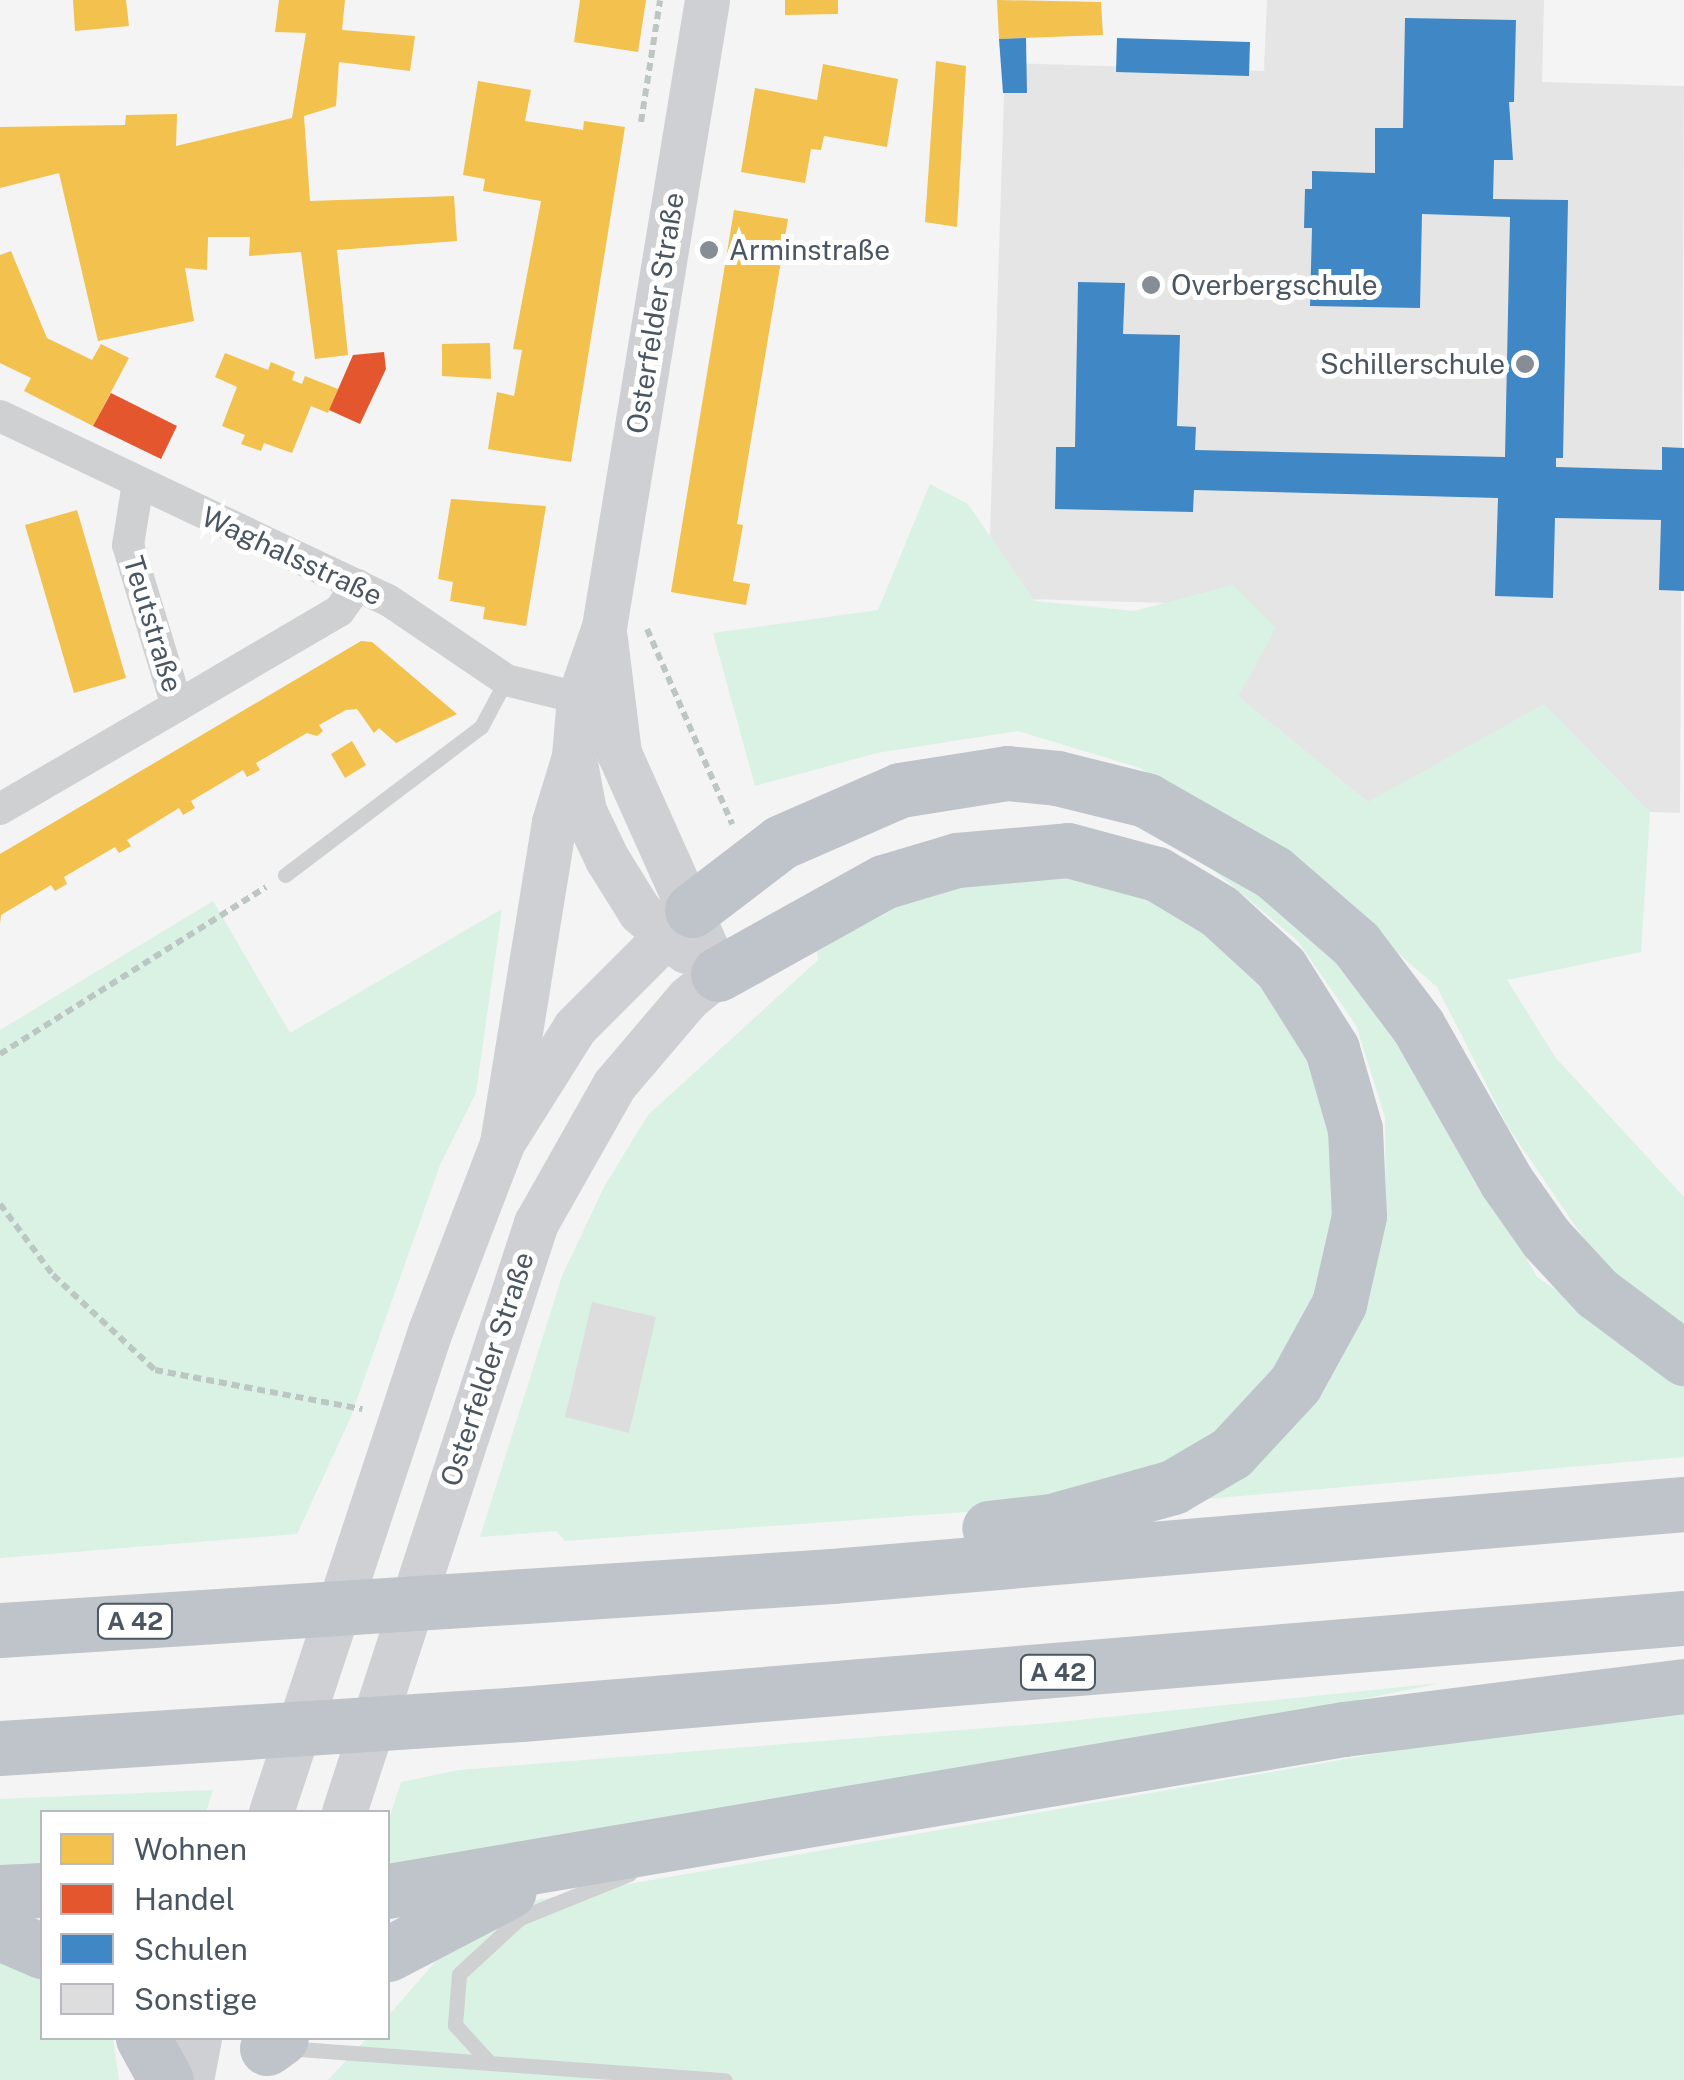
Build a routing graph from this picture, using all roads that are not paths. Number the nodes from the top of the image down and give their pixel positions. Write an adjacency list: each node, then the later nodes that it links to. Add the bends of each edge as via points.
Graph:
1 (707, 0): 5 (main road, Osterfelder Straße)
2 (0, 416): 3 (street, Waghalsstraße)
3 (138, 483): 4 (street, Waghalsstraße); 8 (street, Teutstraße, via 128,546)
4 (358, 586): 6 (street, Waghalsstraße, via 420,617); 8 (street, Teutstraße, via 339,611)
5 (604, 627): 7 (main road, Osterfelder Straße); 12 (main road, Osterfelder Straße, via 619,753)
6 (506, 680): 7 (street, Waghalsstraße); 11 (lane, via 481,727)
7 (579, 698): 9 (main road, Osterfelder Straße)
8 (177, 706): 10 (street, Teutstraße)
9 (574, 756): 12 (main road, Osterfelder Straße, via 584,811 606,859); 14 (main road, Osterfelder Straße, via 554,822)
10 (0, 809)
11 (285, 875)
12 (678, 923): 13 (main road, Osterfelder Straße); 14 (main road, Osterfelder Straße, via 575,1027); 15 (highway, via 781,842 900,790 1007,773 1146,800 1273,872 1356,944 1418,1026 1546,1238 1597,1293)
13 (718, 974): 17 (highway, via 851,896 916,871 1015,851 1095,853 1157,874 1252,938 1318,1023 1352,1109 1359,1216 1346,1282 1312,1360 1258,1430 1204,1472 1142,1499 1051,1521 899,1537); 24 (main road, Osterfelder Straße, via 688,998 614,1085 536,1223)
14 (502, 1143): 23 (main road, Osterfelder Straße, via 430,1331)
15 (1684, 1358)
16 (1684, 1504): 17 (highway, A 42)
17 (832, 1576): 19 (highway, A 42)
18 (1684, 1618): 21 (highway, A 42, via 432,1720)
19 (0, 1630)
20 (1684, 1686): 22 (highway, via 1344,1729)
21 (0, 1748)
22 (1027, 1780): 25 (lane); 26 (highway)
23 (272, 1810)
24 (345, 1810)
25 (845, 1834)
26 (586, 1858): 29 (highway); 33 (highway, via 443,1921)
27 (643, 1872): 37 (lane, via 520,1918 458,1974 455,2025)
28 (40, 1890): 30 (highway)
29 (390, 1891)
30 (0, 1892)
31 (0, 1934): 32 (highway)
32 (40, 1950)
33 (390, 1953)
34 (144, 2040): 38 (highway)
35 (199, 2040): 39 (main road)
36 (270, 2051): 37 (lane)
37 (488, 2061): 40 (lane)
38 (166, 2080)
39 (191, 2080)
40 (725, 2080)

